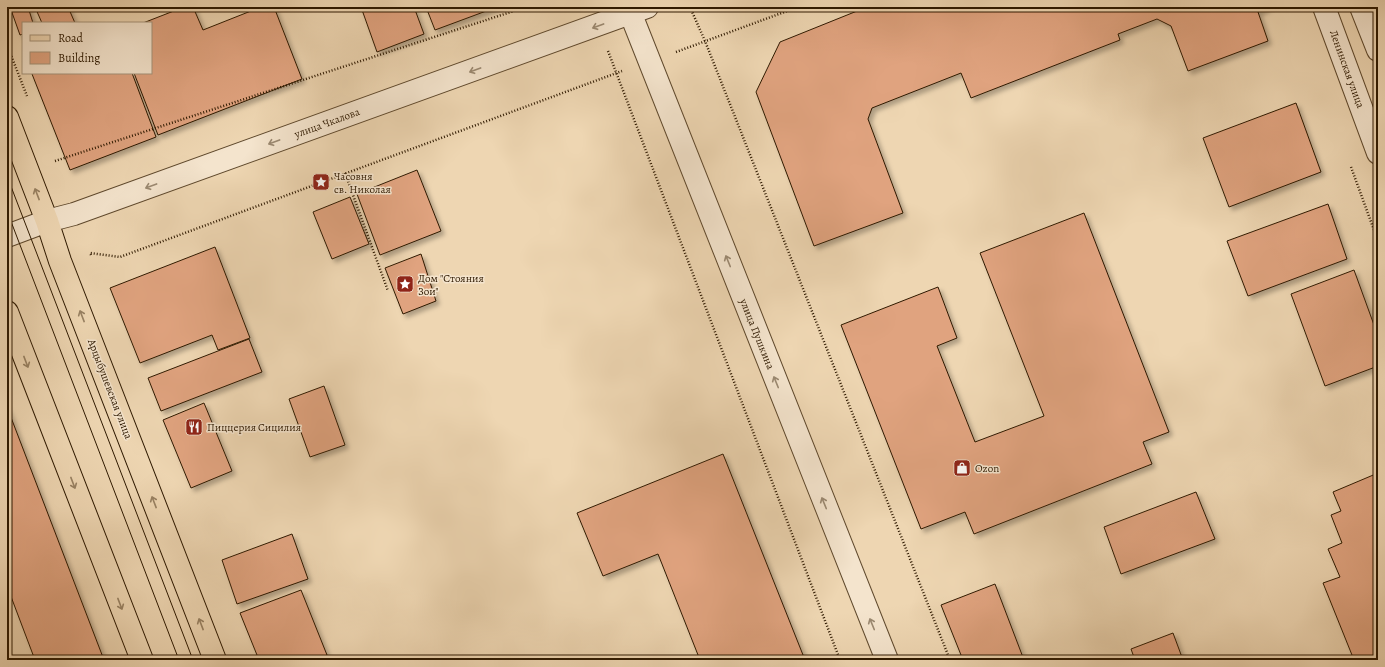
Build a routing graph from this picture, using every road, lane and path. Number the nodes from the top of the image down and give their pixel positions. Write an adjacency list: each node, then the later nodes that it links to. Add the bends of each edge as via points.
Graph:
1 (526, 7): 13 (path)
2 (690, 7): 7 (path)
3 (798, 7): 7 (path)
4 (1324, 7): 12 (street, Ленинская улица)
5 (1362, 7): 8 (street)
6 (635, 9): 9 (street, улица Пушкина); 15 (street, улица Чкалова, one-way to 15, via 74,214)
7 (705, 42): 9 (path); 24 (path)
8 (1378, 50)
9 (649, 62): 10 (path); 23 (street, улица Пушкина, one-way to 9)
10 (616, 73): 14 (path); 22 (path)
11 (7, 117): 15 (main road, Арцыбушевская улица, one-way to 11)
12 (1378, 153)
13 (53, 161)
14 (345, 173): 17 (path, via 120,257); 18 (path)
15 (47, 221): 16 (street, улица Чкалова); 21 (main road, Арцыбушевская улица, one-way to 15, via 60,261)
16 (7, 236)
17 (90, 252)
18 (388, 291)
19 (7, 312): 20 (main road, one-way to 20)
20 (142, 660)
21 (215, 660)
22 (840, 660)
23 (886, 660)
24 (950, 660)

